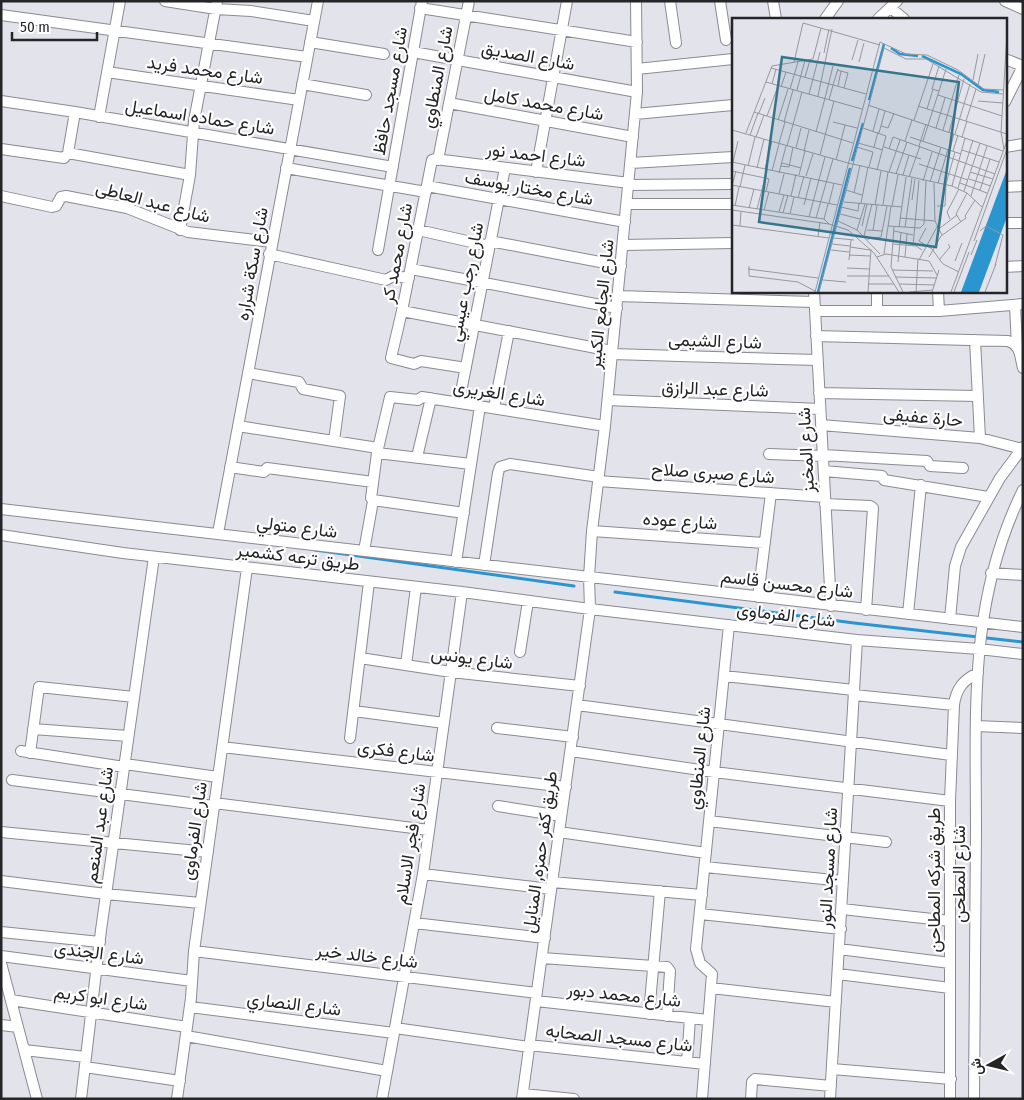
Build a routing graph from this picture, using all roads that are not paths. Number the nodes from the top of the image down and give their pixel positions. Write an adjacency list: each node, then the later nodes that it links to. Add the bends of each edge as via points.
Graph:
1 (120, 1): 23 (street)
2 (165, 1): 13 (street)
3 (318, 1): 22 (street, شارع سكة شراره)
4 (469, 1): 17 (street, شارع المنطاوي)
5 (567, 1): 24 (street)
6 (636, 1): 27 (street, شارع الجامع الكبير)
7 (670, 1): 28 (street)
8 (720, 1): 25 (street)
9 (773, 1): 18 (street)
10 (838, 1): 19 (street)
11 (1005, 1): 15 (street)
12 (894, 4): 20 (street); 21 (street)
13 (216, 5): 22 (street); 29 (street)
14 (421, 5): 17 (street); 30 (street, شارع مسجد حافظ)
15 (1023, 9)
16 (1, 15): 23 (street)
17 (466, 16): 24 (street); 35 (street, شارع المنطاوي)
18 (776, 18)
19 (827, 18)
20 (879, 18)
21 (903, 18)
22 (314, 21): 26 (street, شارع سكة شراره)
23 (115, 31): 29 (street); 38 (street)
24 (562, 31): 27 (street); 39 (street)
25 (726, 40)
26 (310, 42): 31 (street); 32 (street, شارع سكة شراره)
27 (637, 42): 37 (street, شارع الجامع الكبير)
28 (676, 43)
29 (208, 44): 32 (street); 41 (street)
30 (413, 52): 35 (street, شارع الصديق); 63 (street, شارع مسجد حافظ)
31 (384, 54)
32 (307, 57): 40 (street, شارع سكة شراره)
33 (732, 59): 37 (street)
34 (1006, 59): 36 (street)
35 (457, 60): 39 (street, شارع الصديق); 47 (street, شارع المنطاوي)
36 (1023, 66): 45 (street)
37 (637, 69): 42 (street, شارع الجامع الكبير)
38 (107, 72): 41 (street, شارع محمد فريد); 51 (street)
39 (553, 77): 42 (street, شارع الصديق); 52 (street)
40 (302, 84): 43 (street); 44 (street, شارع سكة شراره)
41 (200, 87): 44 (street, شارع محمد فريد); 53 (street)
42 (637, 92): 50 (street, شارع الجامع الكبير)
43 (366, 95)
44 (299, 100): 57 (street, شارع سكة شراره)
45 (1006, 100)
46 (1, 102): 49 (street, شارع حماده اسماعيل)
47 (449, 104): 52 (street, شارع محمد كامل); 61 (street, شارع المنطاوي)
48 (732, 105): 50 (street)
49 (75, 112): 51 (street, شارع حماده اسماعيل); 59 (street)
50 (635, 114): 54 (street, شارع الجامع الكبير)
51 (99, 117): 53 (street, شارع حماده اسماعيل)
52 (545, 122): 54 (street, شارع محمد كامل); 66 (street)
53 (192, 133): 57 (street, شارع حماده اسماعيل); 67 (street)
54 (633, 137): 62 (street, شارع الجامع الكبير)
55 (1023, 144): 56 (street)
56 (1006, 147)
57 (289, 148): 63 (street, شارع حماده اسماعيل); 64 (street, شارع سكة شراره)
58 (1, 149): 59 (street, via 62,158)
59 (68, 153): 67 (street)
60 (732, 157): 62 (street)
61 (438, 160): 65 (street, شارع احمد نور); 73 (street, شارع محمد كر, via 431,161)
62 (631, 163): 68 (street, شارع الجامع الكبير)
63 (393, 167): 70 (street, شارع مسجد حافظ)
64 (286, 168): 70 (street, شارع مختار يوسف); 83 (street, شارع سكة شراره)
65 (505, 168): 66 (street, شارع احمد نور); 75 (street, شارع رجب عيسي)
66 (536, 172): 68 (street, شارع احمد نور)
67 (190, 175): 81 (street)
68 (629, 184): 69 (street, شارع احمد نور); 76 (street, شارع الجامع الكبير)
69 (732, 184)
70 (389, 186): 73 (street, شارع مختار يوسف); 87 (street, شارع مسجد حافظ)
71 (1023, 186): 72 (street)
72 (1006, 187)
73 (426, 189): 75 (street, شارع مختار يوسف); 82 (street, شارع محمد كر)
74 (1, 196): 81 (street, شارع عبد العاطى, via 52,207 64,196 114,205)
75 (498, 200): 78 (street, شارع مختار يوسف); 85 (street, شارع رجب عيسي)
76 (627, 204): 77 (street); 78 (street, شارع الجامع الكبير)
77 (732, 204)
78 (625, 222): 86 (street, شارع الجامع الكبير)
79 (1006, 223): 80 (street)
80 (1023, 223)
81 (180, 230): 83 (street, شارع عبد العاطى)
82 (418, 230): 85 (street); 92 (street, شارع محمد كر)
83 (272, 242): 88 (street, شارع سكة شراره)
84 (732, 243): 86 (street)
85 (490, 244): 89 (street); 93 (street, شارع رجب عيسي)
86 (623, 245): 89 (street, شارع الجامع الكبير)
87 (378, 250)
88 (269, 254): 92 (street, via 386,280); 113 (street, شارع سكة شراره)
89 (621, 266): 97 (street, شارع الجامع الكبير)
90 (1023, 266): 91 (street)
91 (1006, 267)
92 (410, 274): 93 (street); 101 (street, شارع محمد كر)
93 (482, 283): 100 (street); 104 (street, شارع رجب عيسي)
94 (814, 292): 99 (street, شارع المخبز)
95 (877, 292): 102 (street)
96 (938, 292): 103 (street)
97 (618, 296): 99 (street); 100 (street, شارع الجامع الكبير)
98 (1019, 305): 103 (street); 108 (street)
99 (814, 307): 102 (street); 106 (street, شارع المخبز)
100 (617, 308): 109 (street, شارع الجامع الكبير)
101 (402, 311): 104 (street, شارع الشيمى); 111 (street, شارع محمد كر, via 391,358 414,364 421,361)
102 (877, 311): 103 (street)
103 (939, 311)
104 (474, 325): 105 (street, شارع الشيمى); 111 (street, شارع رجب عيسي)
105 (509, 331): 109 (street, شارع الشيمى); 120 (street)
106 (816, 336): 107 (street); 110 (street, شارع المخبز)
107 (975, 340): 108 (street, via 1008,341); 115 (street)
108 (1017, 346): 112 (street)
109 (612, 353): 110 (street, شارع الشيمى); 117 (street, شارع الجامع الكبير)
110 (817, 360): 114 (street, شارع المخبز)
111 (466, 368): 118 (street, شارع رجب عيسي)
112 (1023, 368)
113 (248, 373): 123 (street, شارع سكة شراره); 126 (street, via 299,382 303,389 340,396)
114 (819, 393): 115 (street); 121 (street, شارع المخبز)
115 (978, 396): 125 (street)
116 (431, 398): 118 (street, شارع الغريرى); 128 (street, شارع الغريرى, via 390,397); 131 (street)
117 (608, 400): 121 (street, شارع عبد الرازق); 124 (street, شارع الجامع الكبير)
118 (459, 402): 119 (street, شارع الغريرى)
119 (480, 406): 120 (street, شارع الغريرى); 132 (street)
120 (494, 408): 124 (street, شارع الغريرى)
121 (820, 409): 122 (street, شارع المخبز)
122 (821, 425): 125 (street, حارة عفيفى); 130 (street, شارع المخبز)
123 (238, 426): 126 (street); 133 (street, شارع سكة شراره)
124 (605, 426): 136 (street, شارع الجامع الكبير)
125 (980, 438): 127 (street, حارة عفيفى)
126 (334, 441): 128 (street)
127 (1022, 448): 141 (street)
128 (377, 450): 131 (street); 137 (street)
129 (769, 454): 130 (street)
130 (823, 456): 134 (street, via 927,462 930,466); 135 (street, شارع المخبز)
131 (417, 457): 132 (street)
132 (471, 464): 145 (street)
133 (230, 467): 137 (street, via 264,472 268,468); 147 (street, شارع سكة شراره)
134 (963, 468)
135 (824, 471): 138 (street, via 882,476 884,480); 143 (street, شارع المخبز)
136 (599, 479): 140 (street, شارع صبرى صلاح); 146 (street, شارع الجامع الكبير); 153 (street, شارع صبرى صلاح, via 510,464 500,467)
137 (373, 482): 142 (street, via 370,498)
138 (921, 485): 141 (street); 166 (street)
139 (1023, 490): 155 (street, شارع المطحن, via 1006,527)
140 (771, 493): 143 (street, شارع صبرى صلاح); 149 (street)
141 (988, 497): 167 (street, via 961,547)
142 (373, 500): 145 (street); 150 (street)
143 (825, 500): 163 (street, شارع المخبز); 165 (street, شارع صبرى صلاح, via 873,508)
144 (1, 509): 147 (street, شارع متولي)
145 (464, 512): 152 (street)
146 (592, 531): 149 (street, شارع عوده); 157 (street, شارع الجامع الكبير)
147 (218, 533): 150 (street, شارع متولي)
148 (1, 535): 151 (street, طريق ترعه كشمير)
149 (765, 543): 161 (street)
150 (364, 551): 152 (street, شارع متولي)
151 (154, 557): 154 (street, طريق ترعه كشمير); 182 (street, شارع عبد المنعم)
152 (456, 562): 153 (street, شارع متولي)
153 (484, 565): 157 (street, شارع متولي)
154 (247, 568): 158 (street, طريق ترعه كشمير); 196 (street, شارع الفرماوى)
155 (991, 573): 156 (street); 168 (street, شارع المطحن)
156 (1023, 575)
157 (589, 577): 161 (street, شارع محسن قاسم); 164 (street, شارع الجامع الكبير)
158 (370, 582): 159 (street, طريق ترعه كشمير); 175 (street)
159 (416, 587): 160 (street, طريق ترعه كشمير); 176 (street)
160 (462, 592): 162 (street, طريق ترعه كشمير); 177 (street, شارع فجر الاسلام)
161 (758, 597): 163 (street, شارع محسن قاسم)
162 (528, 601): 164 (street, طريق ترعه كشمير); 173 (street)
163 (831, 606): 165 (street, شارع محسن قاسم)
164 (590, 609): 169 (street, شارع الفرماوى); 180 (street, طريق كفر حمزه, المنايل)
165 (866, 610): 166 (street, شارع محسن قاسم)
166 (908, 614): 167 (street, شارع محسن قاسم)
167 (950, 619): 168 (street, شارع محسن قاسم)
168 (982, 622): 170 (street, شارع محسن قاسم); 172 (street, شارع المطحن)
169 (729, 625): 171 (street, شارع الفرماوى); 179 (street, شارع المنطاوي)
170 (1023, 627)
171 (857, 640): 172 (street, شارع الفرماوى); 181 (street, شارع مسجد النور)
172 (979, 649): 174 (street, شارع الفرماوى); 178 (street, شارع المطحن)
173 (520, 652)
174 (1023, 654)
175 (360, 658): 176 (street, شارع يونس); 185 (street)
176 (406, 665): 177 (street, شارع يونس)
177 (451, 672): 180 (street, شارع يونس); 186 (street, شارع فجر الاسلام)
178 (978, 673): 184 (street, طريق شركه المطاحن, via 959,687); 188 (street, شارع المطحن)
179 (724, 676): 181 (street); 187 (street, شارع المنطاوي)
180 (580, 686): 183 (street, طريق كفر حمزه, المنايل)
181 (854, 693): 184 (street); 195 (street, شارع مسجد النور)
182 (134, 697): 191 (street, via 41,686 38,688); 192 (street, شارع عبد المنعم)
183 (577, 705): 187 (street); 193 (street, طريق كفر حمزه, المنايل)
184 (954, 705): 198 (street, طريق شركه المطاحن)
185 (354, 711): 186 (street); 194 (street)
186 (444, 723): 200 (street, شارع فجر الاسلام)
187 (719, 725): 195 (street); 201 (street, شارع المنطاوي)
188 (976, 726): 190 (street); 283 (street, شارع المطحن)
189 (497, 728): 193 (street)
190 (1023, 728)
191 (33, 729): 192 (street); 199 (street, via 25,752)
192 (128, 736): 199 (street, شارع عبد المنعم)
193 (573, 737): 197 (street, طريق كفر حمزه, المنايل)
194 (350, 738)
195 (851, 742): 198 (street); 205 (street, شارع مسجد النور)
196 (222, 747): 200 (street, شارع فكرى); 202 (street, شارع الفرماوى)
197 (571, 751): 201 (street); 204 (street, طريق كفر حمزه, المنايل)
198 (952, 755): 207 (street, طريق شركه المطاحن)
199 (124, 765): 202 (street); 206 (street, شارع عبد المنعم)
200 (437, 772): 204 (street, شارع فكرى); 212 (street, شارع فجر الاسلام)
201 (714, 772): 205 (street); 211 (street, شارع المنطاوي)
202 (218, 777): 208 (street, شارع الفرماوى)
203 (12, 780): 206 (street)
204 (566, 787): 210 (street, طريق كفر حمزه, المنايل)
205 (848, 788): 207 (street); 215 (street, شارع مسجد النور)
206 (120, 794): 208 (street); 217 (street, شارع عبد المنعم)
207 (950, 801): 231 (street, طريق شركه المطاحن)
208 (214, 805): 212 (street); 218 (street, شارع الفرماوى)
209 (498, 806): 210 (street)
210 (562, 816): 214 (street, طريق كفر حمزه, المنايل)
211 (709, 821): 215 (street); 219 (street, شارع المنطاوي)
212 (429, 830): 221 (street, شارع فجر الاسلام)
213 (1, 832): 217 (street)
214 (559, 832): 219 (street); 224 (street, طريق كفر حمزه, المنايل)
215 (846, 836): 216 (street); 223 (street, شارع مسجد النور)
216 (886, 842)
217 (113, 844): 218 (street); 226 (street, شارع عبد المنعم)
218 (208, 852): 228 (street, شارع الفرماوى)
219 (706, 853): 220 (street, شارع المنطاوي)
220 (705, 867): 223 (street); 227 (street, شارع المنطاوي)
221 (423, 874): 224 (street); 232 (street, شارع فجر الاسلام)
222 (1, 881): 226 (street)
223 (843, 881): 229 (street, شارع مسجد النور)
224 (552, 886): 225 (street); 235 (street, طريق كفر حمزه, المنايل)
225 (660, 891): 227 (street); 243 (street)
226 (106, 894): 228 (street); 236 (street, شارع عبد المنعم)
227 (702, 895): 230 (street, شارع المنطاوي)
228 (200, 904): 238 (street, شارع الفرماوى)
229 (842, 909): 231 (street); 233 (street, شارع مسجد النور)
230 (700, 914): 233 (street); 248 (street, شارع المنطاوي, via 696,954 700,963 711,972)
231 (950, 921): 242 (street, طريق شركه المطاحن)
232 (414, 923): 235 (street); 246 (street, شارع فجر الاسلام)
233 (841, 929): 237 (street, شارع مسجد النور)
234 (1, 932): 236 (street)
235 (545, 938): 240 (street, طريق كفر حمزه, المنايل)
236 (100, 942): 244 (street, شارع عبد المنعم)
237 (840, 949): 242 (street); 245 (street, شارع مسجد النور)
238 (194, 951): 246 (street, شارع خالد خير); 247 (street, شارع الفرماوى)
239 (1, 956): 244 (street, شارع الجندى)
240 (542, 958): 243 (street); 250 (street, طريق كفر حمزه, المنايل)
241 (1, 963): 251 (street)
242 (950, 963): 249 (street, طريق شركه المطاحن)
243 (654, 965): 255 (street); 256 (street, via 669,969)
244 (96, 969): 247 (street, شارع الجندى); 254 (street, شارع عبد المنعم)
245 (838, 974): 249 (street); 252 (street, شارع مسجد النور)
246 (404, 977): 250 (street, شارع خالد خير); 261 (street, شارع فجر الاسلام)
247 (192, 981): 253 (street, شارع الفرماوى)
248 (711, 988): 252 (street); 258 (street)
249 (950, 988): 270 (street, طريق شركه المطاحن)
250 (536, 997): 255 (street, شارع محمد دبور); 263 (street, طريق كفر حمزه, المنايل)
251 (11, 1000): 254 (street, شارع ابو كريم); 260 (street)
252 (836, 1002): 268 (street, شارع مسجد النور)
253 (190, 1007): 261 (street, شارع النصاري); 262 (street, شارع الفرماوى)
254 (92, 1014): 262 (street, شارع ابو كريم); 265 (street, شارع عبد المنعم)
255 (649, 1014): 256 (street, شارع محمد دبور)
256 (667, 1016): 257 (street, شارع محمد دبور)
257 (690, 1018): 258 (street, شارع محمد دبور); 266 (street)
258 (708, 1020): 267 (street)
259 (1, 1025): 260 (street)
260 (18, 1027): 264 (street)
261 (395, 1030): 263 (street, شارع النصاري); 269 (street, شارع فجر الاسلام)
262 (187, 1031): 269 (street, شارع ابو كريم); 271 (street, شارع الفرماوى)
263 (529, 1046): 266 (street, شارع مسجد الصحابه); 273 (street, طريق كفر حمزه, المنايل)
264 (24, 1050): 265 (street); 274 (street)
265 (86, 1062): 271 (street); 275 (street, شارع عبد المنعم)
266 (687, 1062): 267 (street, شارع مسجد الصحابه)
267 (704, 1064): 279 (street)
268 (832, 1069): 270 (street); 272 (street, شارع مسجد النور)
269 (387, 1071): 277 (street, شارع فجر الاسلام)
270 (951, 1079): 282 (street, طريق شركه المطاحن)
271 (180, 1081): 276 (street, شارع الفرماوى)
272 (831, 1086): 280 (street, via 755,1079); 281 (street, شارع مسجد النور)
273 (522, 1096): 278 (street)
274 (37, 1099)
275 (81, 1099)
276 (177, 1099)
277 (382, 1099)
278 (574, 1099)
279 (702, 1099)
280 (751, 1099)
281 (830, 1099)
282 (950, 1099)
283 (974, 1099)

